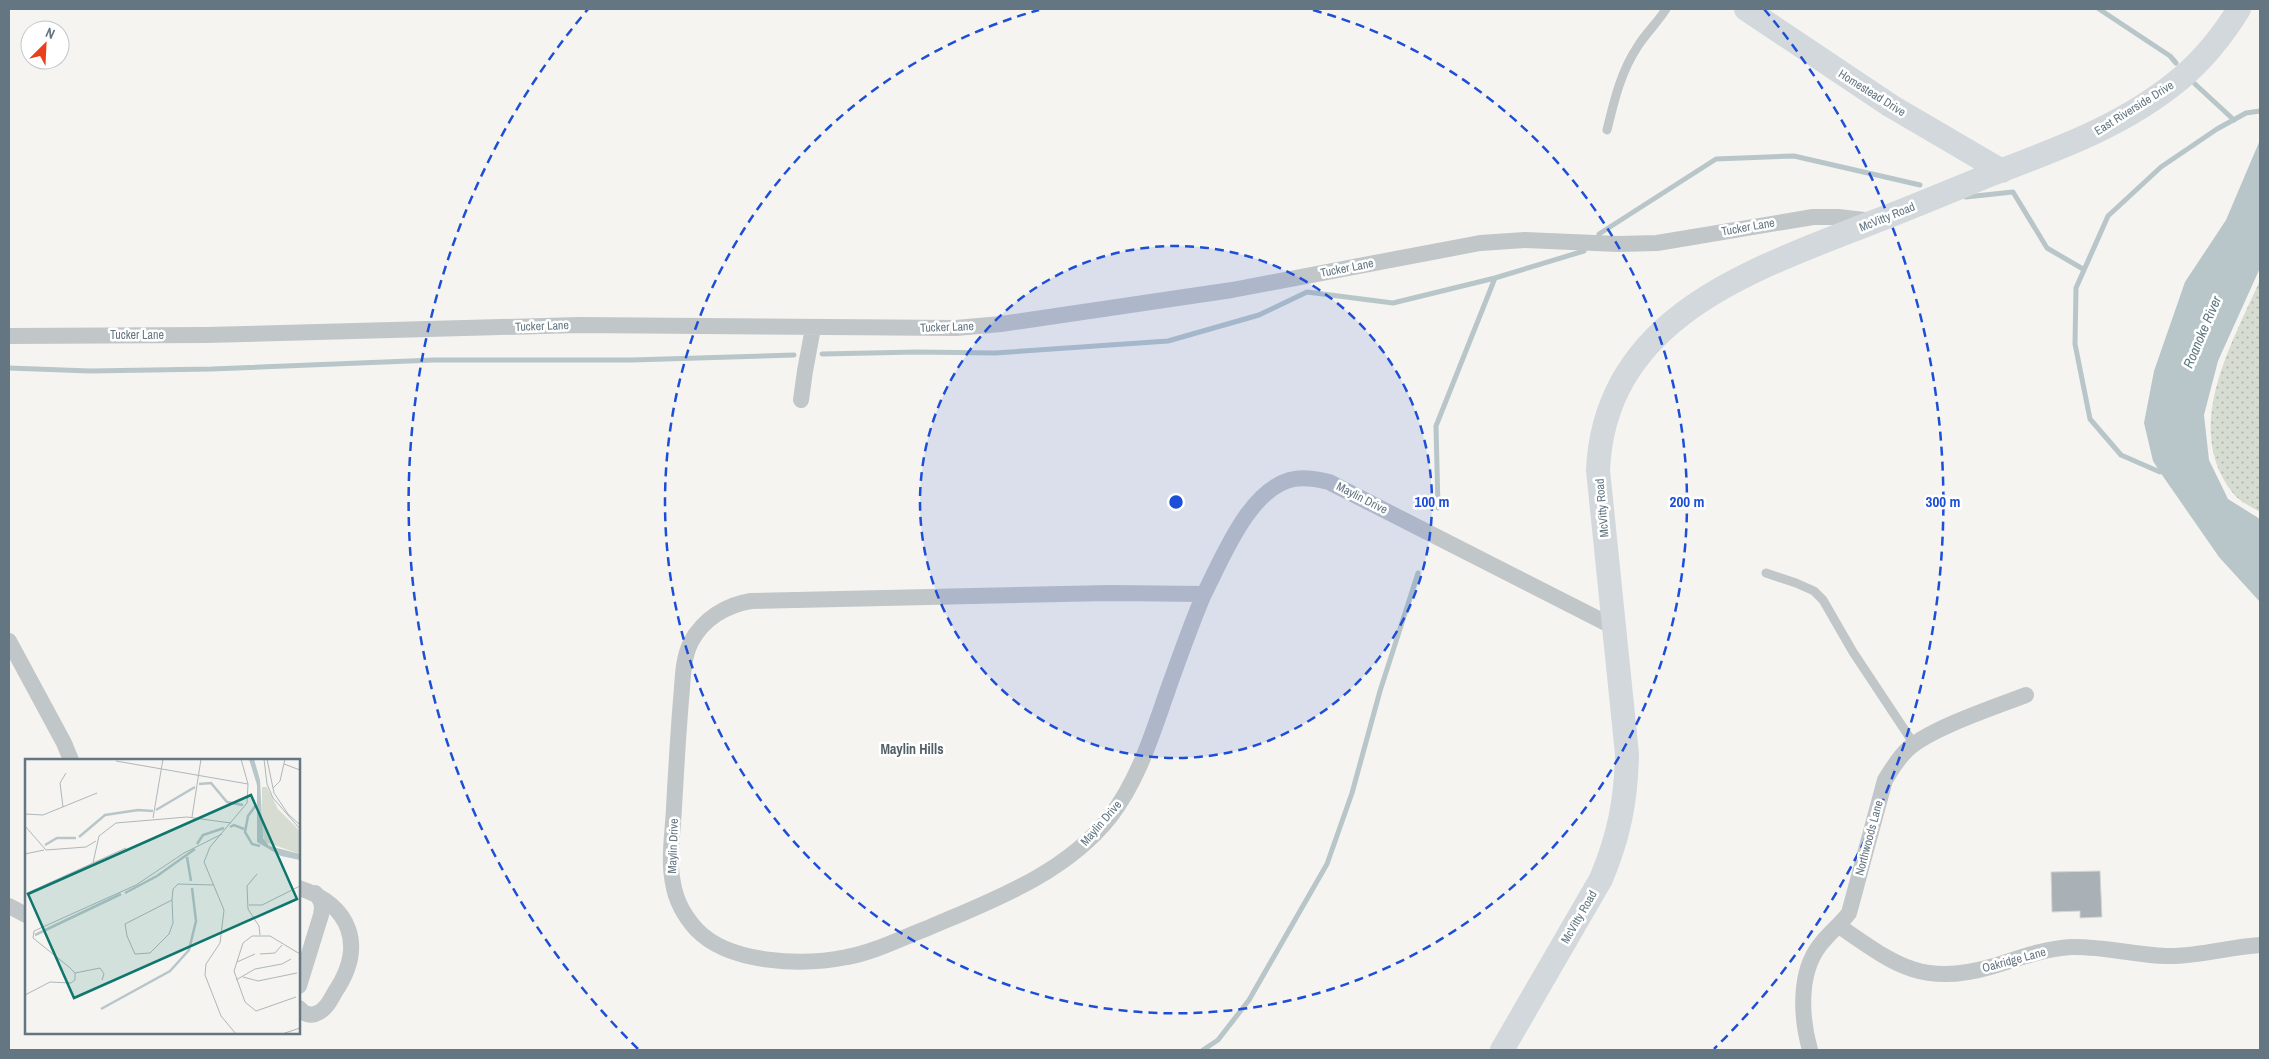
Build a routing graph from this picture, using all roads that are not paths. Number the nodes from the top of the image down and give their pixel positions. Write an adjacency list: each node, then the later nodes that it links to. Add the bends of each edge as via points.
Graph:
1 (1666, 9): 4 (lane, via 1626,66)
2 (1746, 9): 5 (street, Homestead Drive, via 1891,106)
3 (2239, 9): 5 (street, East Riverside Drive, via 2205,56 2154,98 2067,146)
4 (1607, 130)
5 (2002, 171): 6 (street, McVitty Road)
6 (1875, 222): 7 (street, Tucker Lane, via 1838,216 1813,217 1657,243 1526,240 1480,243 1232,290 1002,324 956,328); 12 (street, McVitty Road, via 1782,258 1725,286 1673,323 1629,369 1606,414 1599,444 1598,470)
7 (813, 328): 8 (street, Tucker Lane, via 579,325 204,335); 9 (street)
8 (9, 336)
9 (802, 400)
10 (1766, 574): 15 (lane, via 1814,591 1823,600)
11 (1204, 594): 11 (street, Maylin Drive, via 751,601 712,616 690,644 685,660 678,732 671,868 677,901 687,918 699,932 724,949 789,962 819,961 849,957 880,947 1006,894 1044,873 1087,842 1127,792 1142,764 1186,636); 12 (street, Maylin Drive, via 1255,504 1279,484 1310,478 1329,482)
12 (1614, 627): 25 (street, McVitty Road, via 1627,754 1622,818 1601,879)
13 (9, 641): 16 (street)
14 (2026, 695): 15 (street, Northwoods Lane)
15 (1914, 744): 21 (street, Northwoods Lane, via 1894,764 1886,780 1855,895 1849,913)
16 (71, 759)
17 (300, 888): 18 (street)
18 (316, 893): 23 (street, via 321,899 322,915); 24 (street, via 344,917 351,946 348,967 341,983 321,1012 306,1014)
19 (9, 906): 20 (street)
20 (25, 914)
21 (1839, 926): 22 (street, Oakridge Lane, via 1881,956 1902,966 1947,974 1970,972 2017,957 2070,948 2100,948 2164,956); 26 (street, Northwoods Lane, via 1820,944 1811,959 1806,978 1803,1003)
22 (2260, 946)
23 (300, 983)
24 (300, 1009)
25 (1502, 1050)
26 (1810, 1050)

